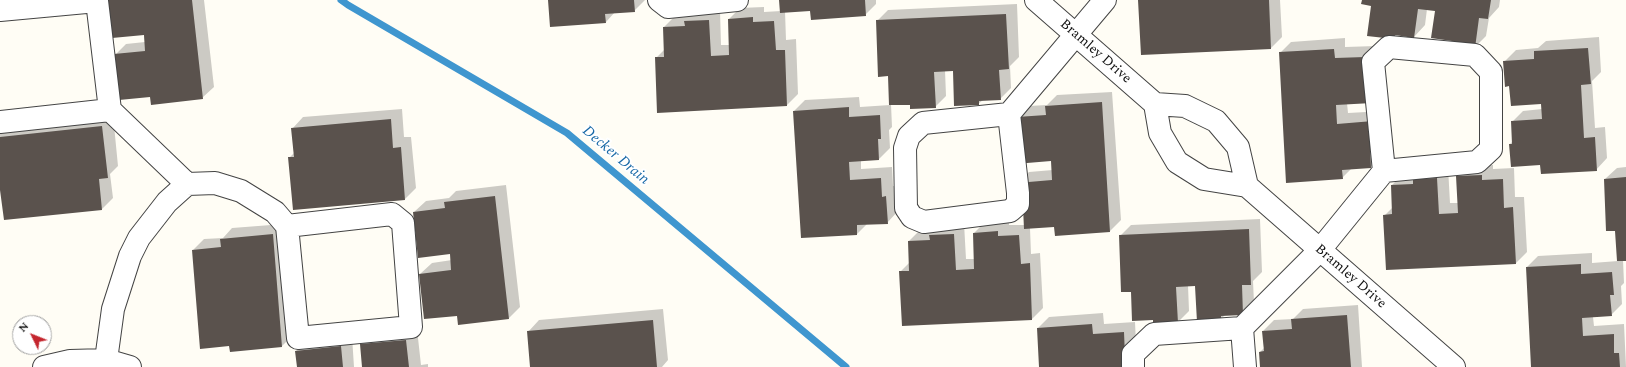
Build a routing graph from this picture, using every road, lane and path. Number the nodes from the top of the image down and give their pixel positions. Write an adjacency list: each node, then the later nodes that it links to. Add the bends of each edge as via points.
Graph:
1 (659, 0): 2 (street, via 668,7)
2 (737, 0)
3 (1036, 0): 6 (street, Bramley Drive)
4 (1105, 0): 6 (street)
5 (0, 10): 8 (street, via 97,1)
6 (1075, 35): 7 (street, Bramley Drive); 9 (street)
7 (1155, 104): 13 (street, via 1185,106 1216,121 1238,147); 13 (street, via 1160,133 1176,162 1204,179)
8 (110, 110): 10 (street); 12 (street)
9 (1009, 114): 9 (street, via 1018,204 1010,211 924,222 912,217 906,208 905,148 909,136 923,123)
10 (0, 122)
11 (1384, 171): 11 (street, via 1477,162 1491,149 1491,72 1475,55 1389,47 1373,62); 15 (street)
12 (187, 184): 14 (street, via 215,183 241,190 275,212); 17 (street, via 167,202 139,238 130,256 113,309)
13 (1247, 186): 15 (street, Bramley Drive)
14 (287, 226): 14 (street, via 298,338 411,327 403,223 392,214)
15 (1319, 251): 16 (street); 22 (street, Bramley Drive)
16 (1242, 328): 20 (street, via 1154,334 1133,354); 21 (street)
17 (106, 360): 18 (street, via 70,361); 19 (street)
18 (44, 367)
19 (130, 367)
20 (1133, 367)
21 (1245, 367)
22 (1454, 367)

